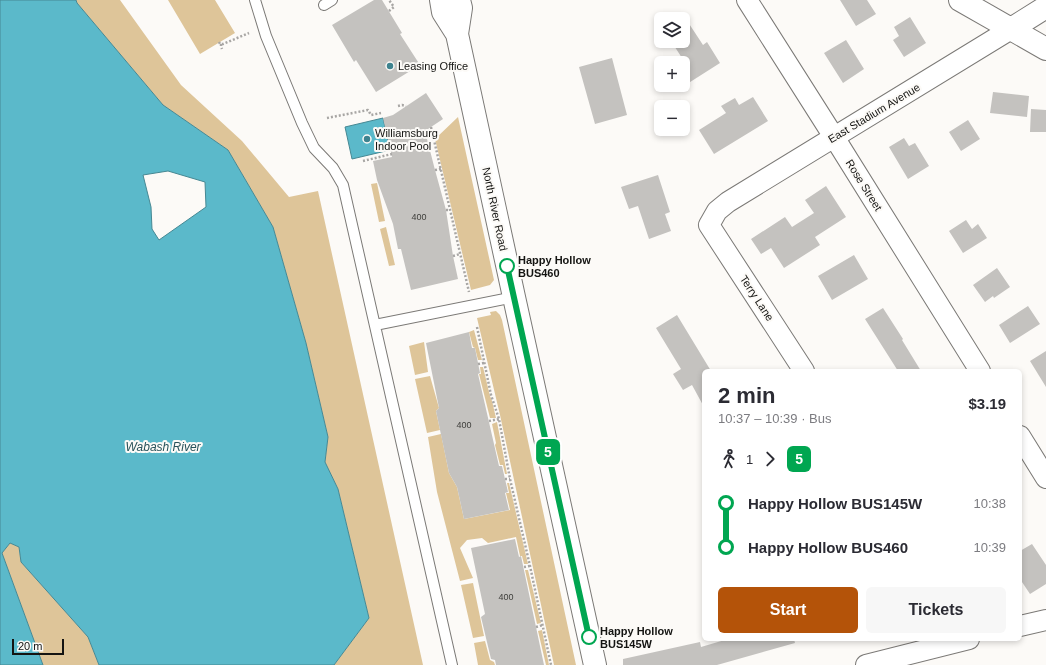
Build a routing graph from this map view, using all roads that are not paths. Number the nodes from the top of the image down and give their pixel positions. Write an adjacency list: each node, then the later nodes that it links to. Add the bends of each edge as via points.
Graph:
1 (255, 0): 13 (lane, via 266,36 302,123 314,148 333,168 343,185)
2 (440, 0): 8 (main road, North River Road, via 443,12)
3 (459, 0): 8 (main road, North River Road, via 461,8)
4 (747, 0): 10 (street, Rose Street)
5 (960, 0): 7 (main road)
6 (1046, 7): 7 (main road, East Stadium Avenue)
7 (1011, 29): 9 (main road); 10 (street, East Stadium Avenue)
8 (457, 34): 12 (main road, North River Road)
9 (1046, 49)
10 (834, 137): 11 (street, East Stadium Avenue, via 728,202); 15 (street, Rose Street)
11 (709, 225): 14 (street, Terry Lane)
12 (514, 297): 13 (lane); 22 (main road, North River Road)
13 (375, 325): 21 (lane)
14 (803, 369)
15 (979, 369)
16 (1022, 439): 17 (street)
17 (1046, 478)
18 (1046, 620): 19 (street)
19 (1022, 626)
20 (961, 641): 23 (street)
21 (452, 665)
22 (595, 665)
23 (866, 665)

